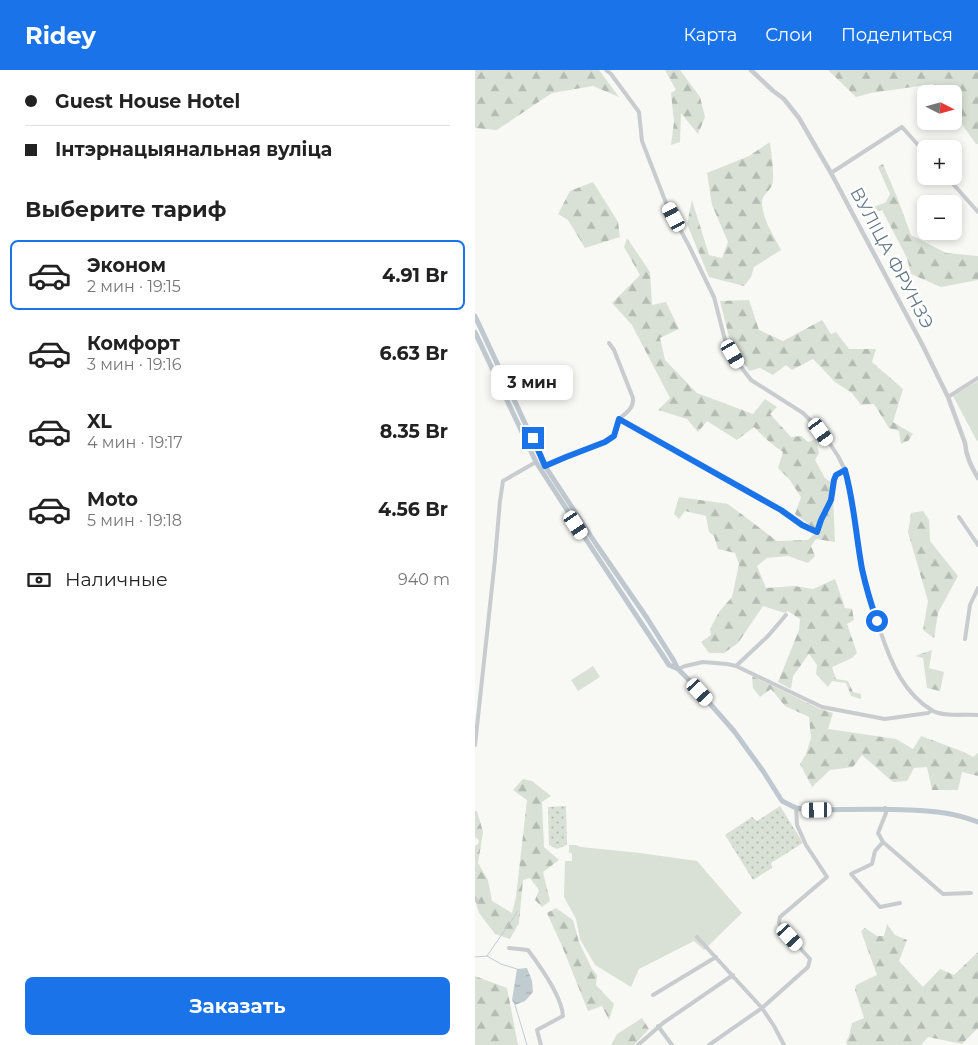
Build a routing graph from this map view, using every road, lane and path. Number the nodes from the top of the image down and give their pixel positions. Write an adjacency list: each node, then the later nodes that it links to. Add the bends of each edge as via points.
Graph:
1 (605, 70): 16 (street, via 639,112 642,141 666,203 714,298 725,340 741,368 751,380 803,413 821,432)
2 (751, 70): 4 (street, ВУЛІЦА ФРУНЗЭ, via 784,99 799,118)
3 (917, 144): 4 (street, via 901,127)
4 (831, 173): 11 (street, ВУЛІЦА ФРУНЗЭ)
5 (954, 185): 6 (street)
6 (978, 212)
7 (475, 316): 13 (main road)
8 (475, 332): 14 (main road)
9 (609, 343): 12 (street, via 634,403)
10 (978, 378): 11 (street)
11 (948, 397): 17 (street, ВУЛІЦА ФРУНЗЭ, via 970,464)
12 (619, 419): 15 (street, via 614,436 605,442); 16 (street, via 817,532 831,500 836,475)
13 (542, 459): 14 (street); 15 (main road)
14 (536, 462): 20 (main road); 28 (street, via 503,482)
15 (545, 466): 20 (main road)
16 (845, 470): 26 (street, via 863,571 889,656 908,690)
17 (978, 478)
18 (959, 517): 19 (street)
19 (978, 545)
20 (593, 546): 25 (main road, via 647,618)
21 (978, 588): 23 (street, via 970,605)
22 (786, 615): 24 (street)
23 (965, 639)
24 (736, 666): 25 (street, via 703,662); 26 (street, via 822,707 885,719)
25 (678, 669): 29 (main road, via 734,731 782,801)
26 (932, 710): 27 (street)
27 (978, 715)
28 (475, 745)
29 (796, 808): 30 (main road); 40 (street, via 797,824 827,877 780,917 780,926 810,959 808,967)
30 (885, 808): 31 (main road, via 950,813); 32 (street, via 878,832)
31 (978, 822)
32 (883, 842): 33 (street, via 943,894); 34 (street, via 875,851 872,864 851,874 880,907)
33 (971, 893)
34 (900, 903)
35 (697, 938): 37 (street)
36 (509, 948): 42 (street, via 528,950 548,978 563,1009 563,1016 537,1030)
37 (716, 957): 38 (street); 39 (street)
38 (733, 975): 40 (street); 41 (street)
39 (653, 994)
40 (762, 1008): 45 (street); 46 (street)
41 (659, 1026): 43 (street); 44 (street)
42 (541, 1045)
43 (638, 1045)
44 (672, 1045)
45 (709, 1045)
46 (784, 1045)

